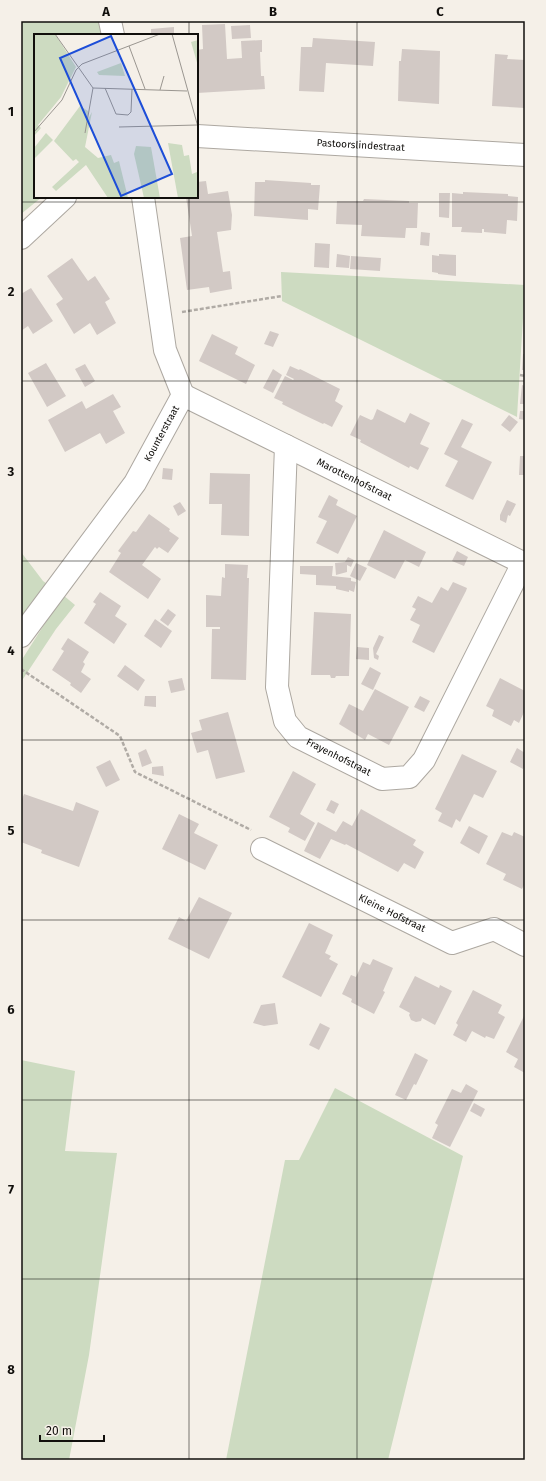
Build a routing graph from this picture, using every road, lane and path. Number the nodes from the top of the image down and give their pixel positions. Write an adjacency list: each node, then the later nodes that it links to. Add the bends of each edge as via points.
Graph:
1 (110, 21): 2 (street)
2 (113, 34)
3 (198, 136): 4 (street, Pastoorslindestraat)
4 (525, 155)
5 (64, 198): 7 (street)
6 (143, 198): 9 (street, Kounterstraat)
7 (21, 238)
8 (282, 296): 9 (path)
9 (160, 316): 12 (street, Kounterstraat, via 165,350)
10 (520, 375): 11 (path)
11 (525, 376)
12 (183, 395): 13 (street, Marottenhofstraat); 15 (street, Kounterstraat, via 135,483)
13 (286, 446): 14 (street, Marottenhofstraat); 14 (street, Frayenhofstraat, via 277,687 285,721 298,737 382,779 409,777 424,760)
14 (524, 564)
15 (21, 636)
16 (21, 669): 17 (path, via 120,736 135,772 255,832)
17 (262, 850): 18 (street, Kleine Hofstraat, via 452,943 494,929)
18 (525, 945)

